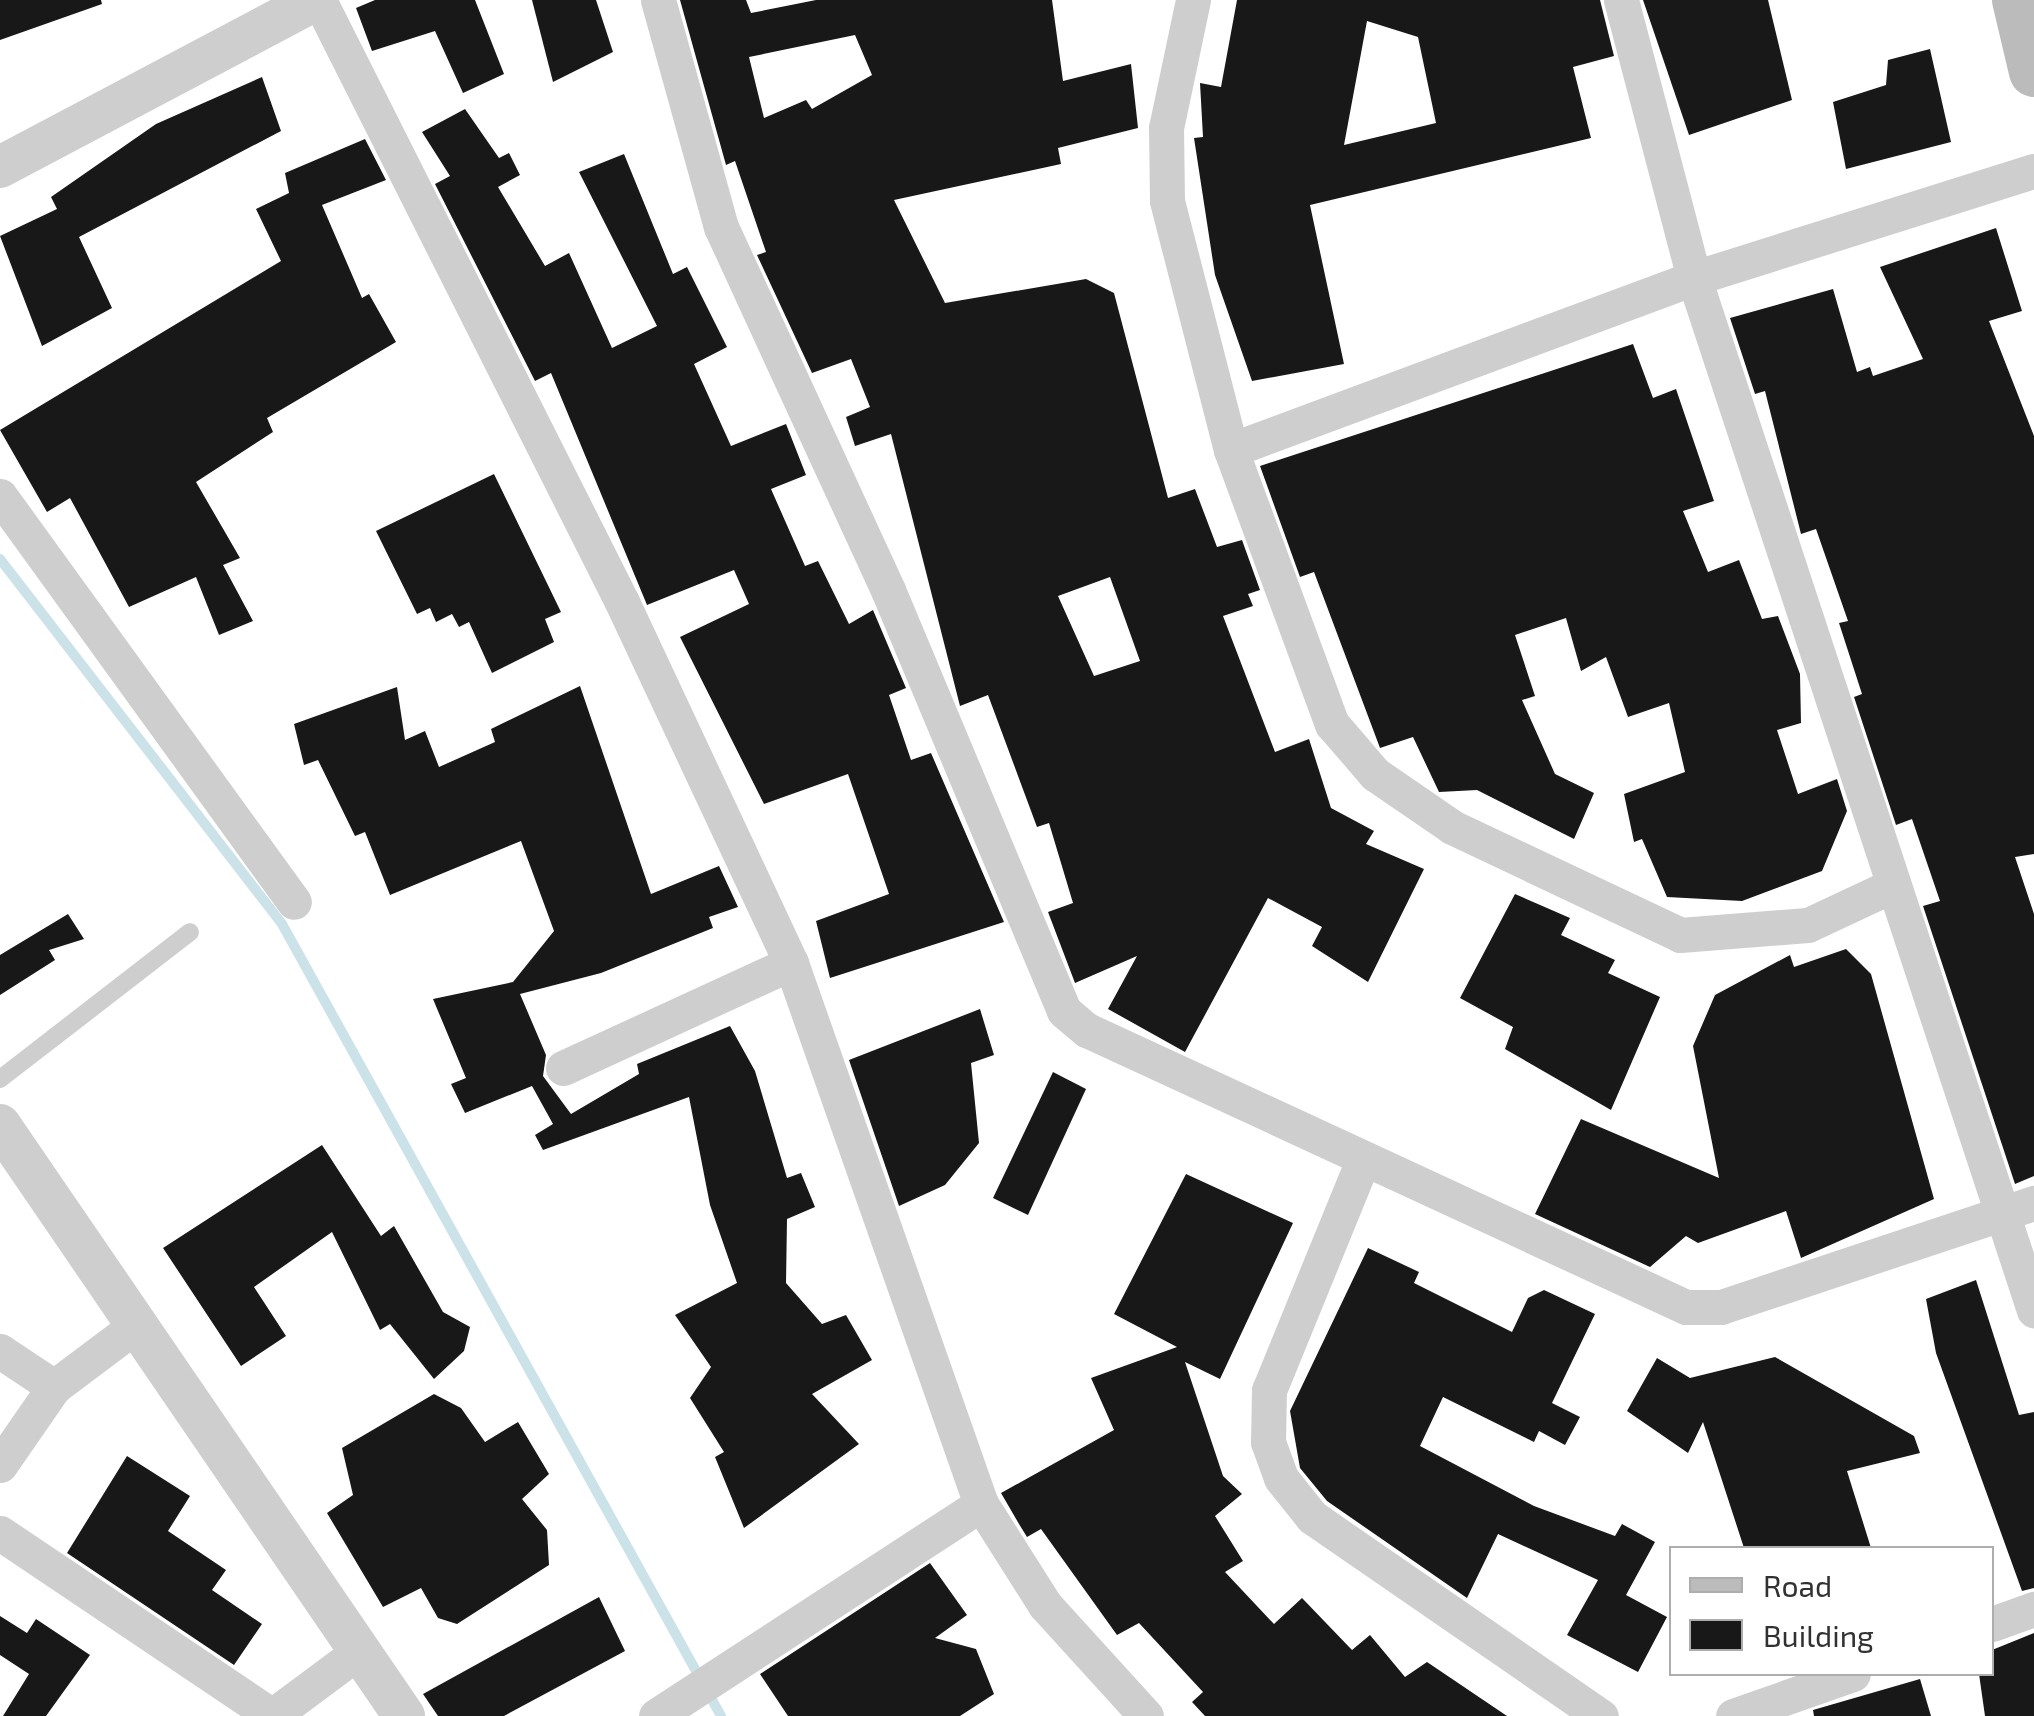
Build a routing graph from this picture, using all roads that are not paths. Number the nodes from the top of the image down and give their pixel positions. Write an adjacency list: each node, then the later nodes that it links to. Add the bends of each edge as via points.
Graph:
1 (317, 0): 7 (street); 15 (street, via 622,602)
2 (658, 0): 19 (street, via 721,228 888,590 1064,1011)
3 (1193, 0): 10 (street, via 1166,128 1167,201)
4 (1621, 0): 9 (street)
5 (2017, 0): 6 (main road)
6 (2034, 72)
7 (0, 167)
8 (2034, 171): 9 (street)
9 (1694, 278): 10 (street); 12 (street)
10 (1231, 450): 12 (street, via 1332,724 1374,774 1452,827 1680,935 1808,925)
11 (0, 496): 13 (street)
12 (1889, 887): 20 (street)
13 (294, 902)
14 (190, 932): 17 (lane)
15 (791, 963): 16 (street); 26 (street)
16 (563, 1068)
17 (0, 1079)
18 (0, 1124): 22 (street)
19 (1363, 1160): 20 (street, via 1686,1308 1720,1306); 37 (street, via 1269,1390 1268,1442 1281,1478 1312,1517)
20 (2019, 1208): 21 (street)
21 (2034, 1310)
22 (138, 1324): 24 (street); 30 (street)
23 (0, 1351): 24 (street)
24 (54, 1387): 25 (street)
25 (0, 1465)
26 (981, 1504): 33 (street); 36 (street, via 1045,1605)
27 (0, 1533): 34 (street)
28 (2034, 1610): 29 (street)
29 (1994, 1623)
30 (361, 1650): 34 (street); 35 (street)
31 (1849, 1676): 32 (street)
32 (1785, 1707): 38 (street)
33 (661, 1713)
34 (272, 1716)
35 (404, 1716)
36 (1146, 1716)
37 (1601, 1716)
38 (1733, 1716)

